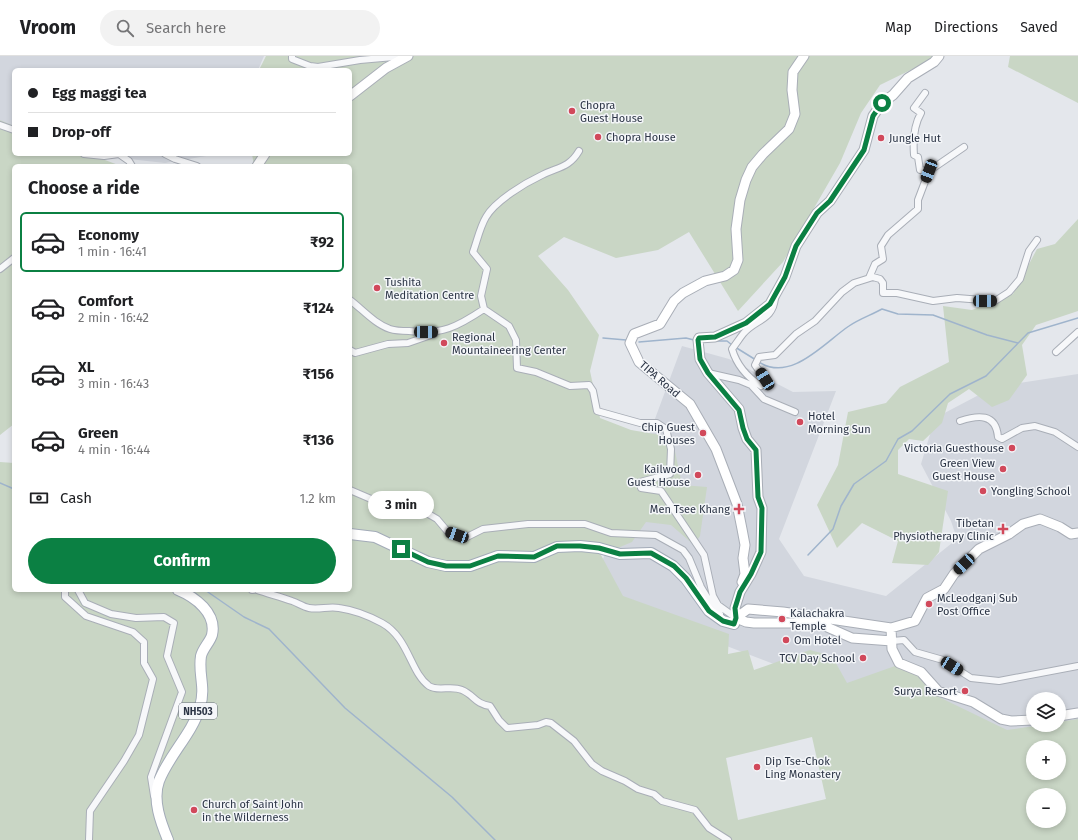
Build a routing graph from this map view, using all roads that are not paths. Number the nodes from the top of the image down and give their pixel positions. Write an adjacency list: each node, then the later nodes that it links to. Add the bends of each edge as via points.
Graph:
1 (292, 56): 2 (street, via 292,59 318,67)
2 (407, 56): 6 (street, via 386,68)
3 (804, 56): 38 (street, TIPA Road, via 793,72 795,114 789,129 763,154 746,180 736,229 738,260 734,270 725,276 705,281 683,294 674,302 660,324 634,334 630,343 639,362 690,404 716,449 737,504 745,545 745,574)
4 (939, 56): 20 (street, via 908,78 882,103 873,116 864,150 796,246)
5 (925, 93): 15 (street, via 914,108 921,113 914,128 914,155 918,157 920,170)
6 (352, 94)
7 (0, 125): 8 (street)
8 (12, 129)
9 (964, 147): 15 (street)
10 (579, 151): 22 (street, via 569,164 521,186 486,216 473,252 487,269 481,296)
11 (122, 156): 13 (street)
12 (170, 156): 14 (street)
13 (131, 164)
14 (192, 164)
15 (929, 171): 19 (street, via 918,200 918,209 888,235 881,246 883,259 875,264)
16 (1037, 240): 19 (street, via 1029,251 1020,279 1009,292 995,301 957,298 933,301 897,293 883,293 880,278)
17 (12, 260): 18 (street)
18 (0, 269)
19 (869, 278): 20 (street, via 854,283 842,292 815,321 796,334 775,355 757,360 755,365 765,379 762,386 753,381 736,363 732,349 743,334 769,315)
20 (775, 297): 27 (street, via 746,323 715,337 699,338 700,359)
21 (352, 302): 23 (street, via 378,323 391,329)
22 (484, 309): 23 (street, via 465,322); 39 (street, via 508,326 516,340 517,368 536,372 570,386 589,385 593,391 597,411 640,422 657,423 666,429 671,449 670,474 640,482 641,488 661,491 704,555 713,596 718,605)
23 (439, 332): 25 (street, via 408,343 388,344 355,353)
24 (1078, 332): 26 (street)
25 (352, 351)
26 (1056, 352)
27 (708, 373): 28 (street, via 751,385 764,399); 38 (street, via 739,410 747,439 756,450 758,497 762,508 761,552)
28 (795, 412)
29 (960, 421): 30 (street, via 982,416 992,420 997,427 998,437 1002,439 1022,428 1035,426 1055,432)
30 (1078, 447)
31 (352, 491): 39 (street, via 378,502 418,508 437,518 448,532 465,538 483,530 535,524 585,524 611,533 656,535 683,550 713,607 725,618 734,621)
32 (1078, 533): 40 (street, via 1071,534 1040,519 1023,524 979,549 954,574 944,589 927,598 915,621)
33 (352, 534): 39 (main road, via 375,537 428,562 446,566 470,566 498,556 534,557 557,546 599,548 620,554 651,553 674,566 686,578 709,611 730,624 734,624)
34 (65, 592): 47 (street, via 65,597 86,616 133,632 144,642 144,663 153,679 139,735 90,812)
35 (79, 592): 46 (street, via 85,603 111,614 136,618 164,617 174,623 167,656 182,692 151,777 152,791)
36 (182, 592): 46 (main road, NH503, via 197,600 204,608 211,621 212,635 202,651 200,664 204,692 199,709 159,782 156,796)
37 (263, 592): 49 (street, via 306,608 338,608 363,614 382,623 396,634 423,680 430,687 453,687 463,690 481,705 490,706 507,728 551,723 574,741 592,764 602,771 654,794 662,801 695,810 709,828)
38 (737, 601): 39 (street)
39 (736, 618): 40 (street, via 748,610 788,612); 41 (street, via 754,623 818,622 852,638)
40 (891, 628): 41 (street)
41 (892, 641): 42 (street, via 904,640 915,652 943,660 971,678 999,681); 45 (street, via 892,649 898,663 921,672 938,691 973,702 1001,719)
42 (1078, 666)
43 (1078, 713): 44 (street)
44 (1066, 715)
45 (1026, 720)
46 (158, 805): 48 (main road, NH503, via 160,821)
47 (89, 840)
48 (168, 840)
49 (728, 840)

